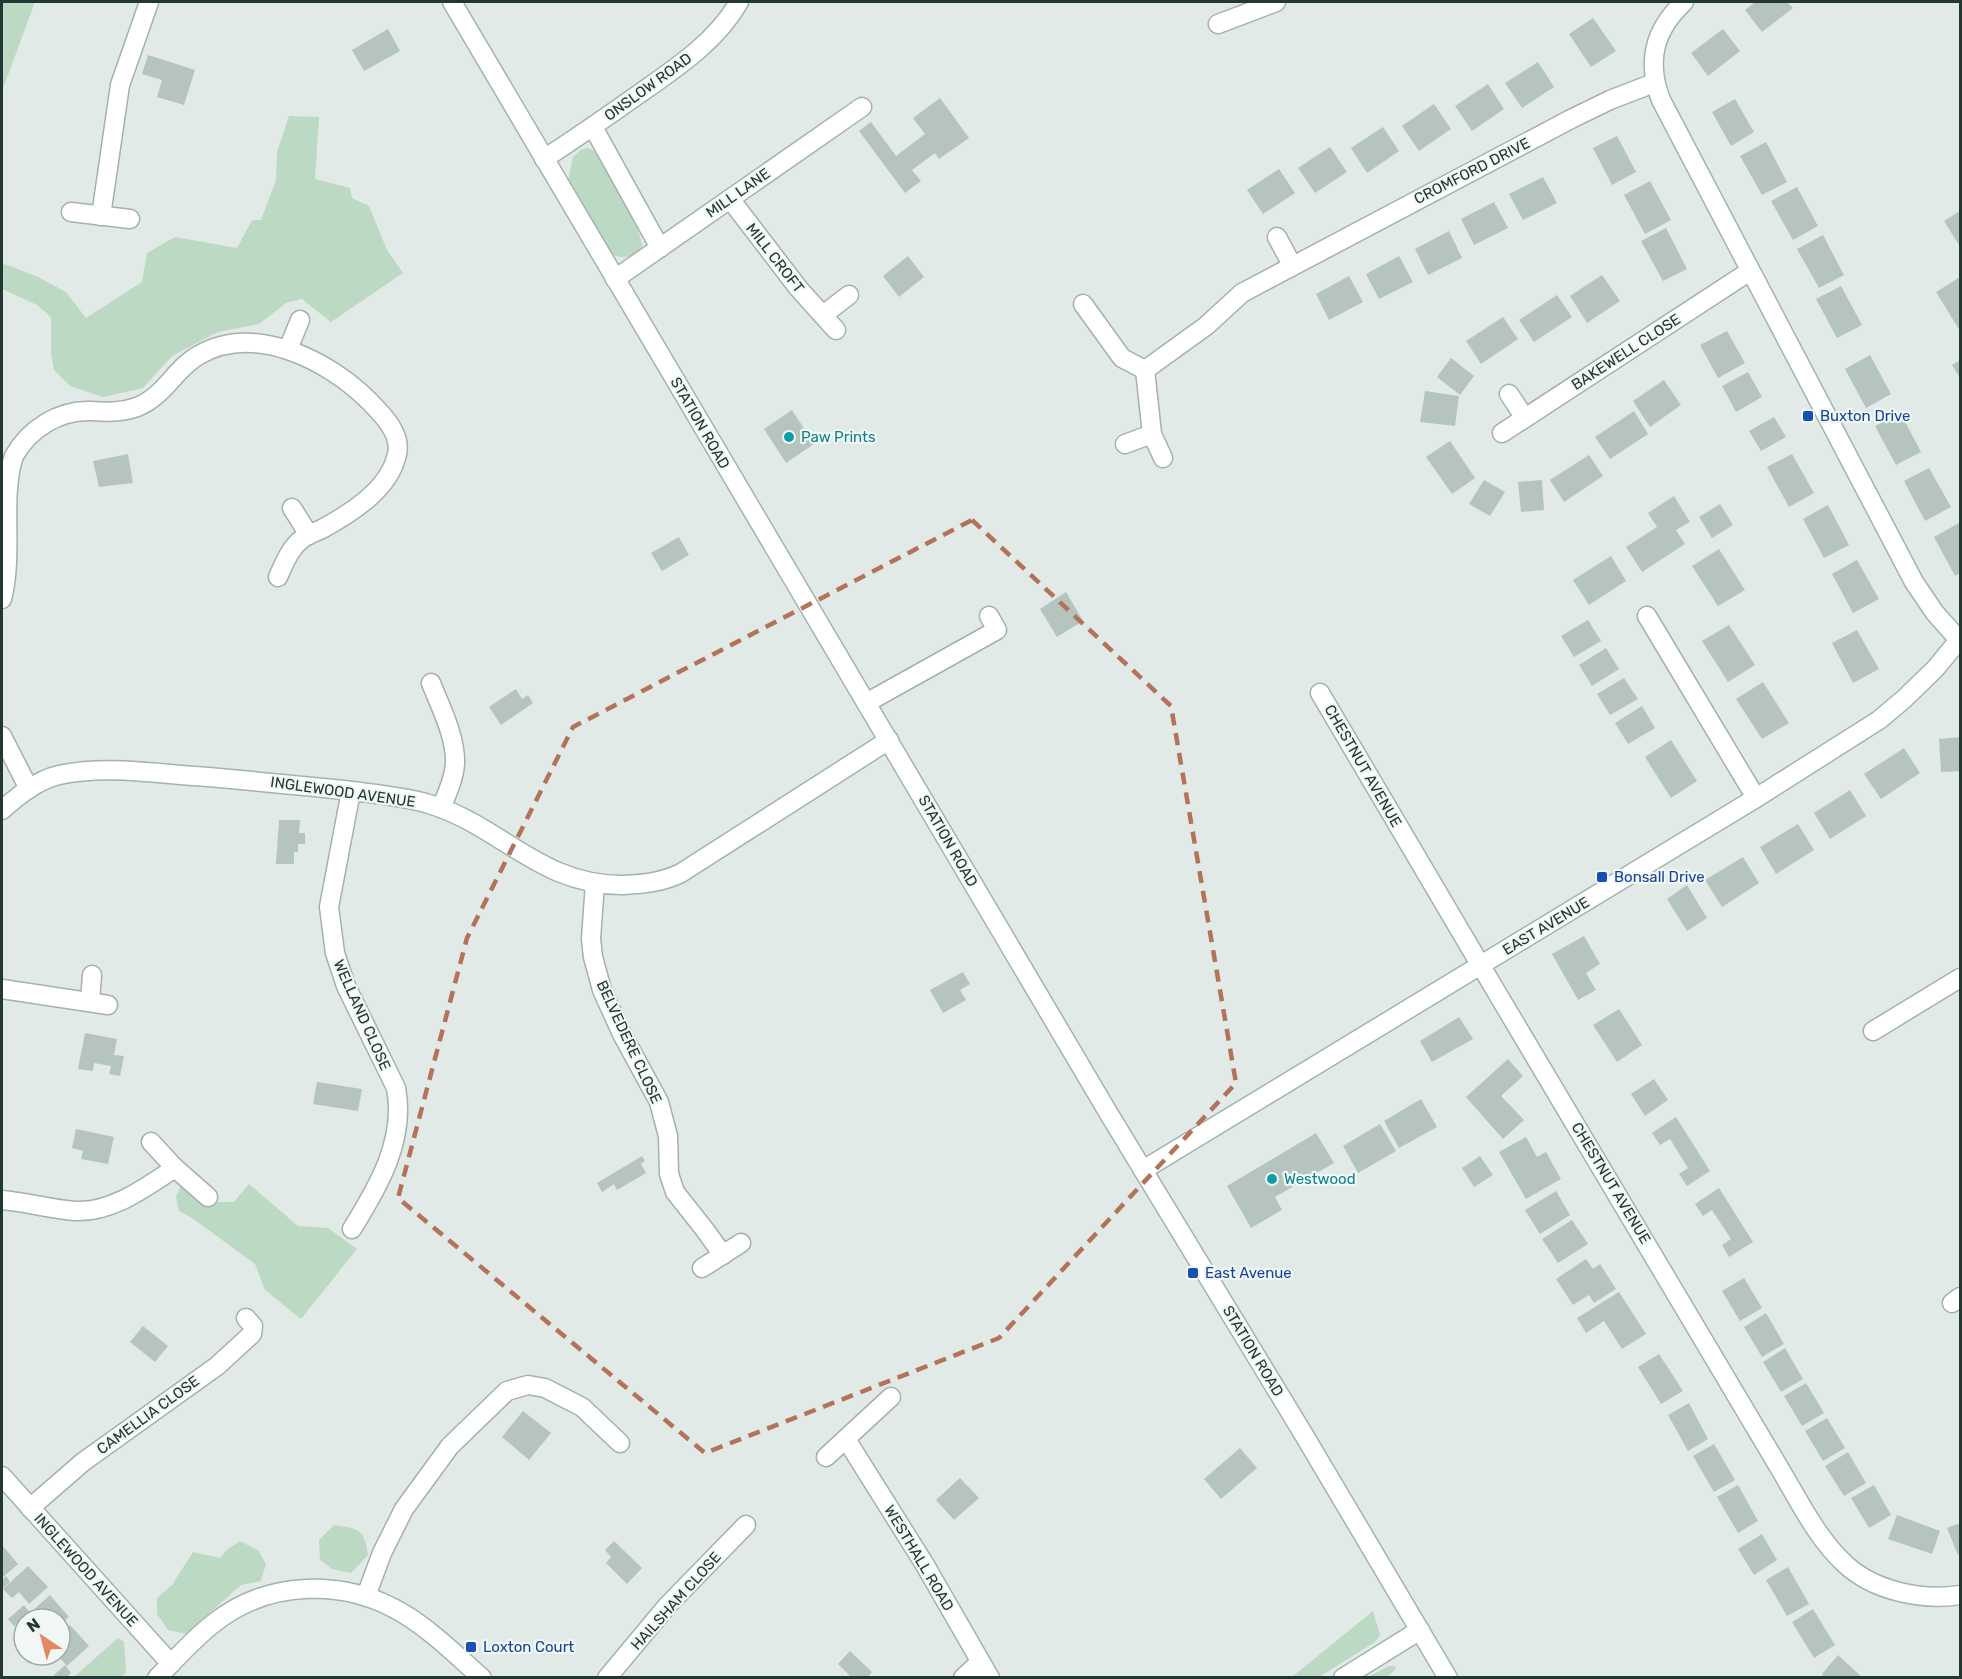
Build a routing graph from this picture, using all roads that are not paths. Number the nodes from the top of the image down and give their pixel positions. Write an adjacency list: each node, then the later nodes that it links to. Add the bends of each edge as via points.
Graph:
1 (149, 2): 13 (street, via 120,85)
2 (452, 2): 10 (street, STATION ROAD)
3 (739, 2): 9 (street, ONSLOW ROAD, via 716,34 698,50)
4 (1276, 2): 6 (street)
5 (1684, 2): 7 (street, via 1672,13 1660,36 1653,58)
6 (1218, 24)
7 (1654, 83): 17 (street, CROMFORD DRIVE, via 1571,119); 18 (street)
8 (862, 107): 11 (street, MILL LANE)
9 (593, 127): 10 (street, ONSLOW ROAD); 16 (street)
10 (544, 159): 19 (street, STATION ROAD)
11 (730, 199): 16 (street, MILL LANE); 22 (street, MILL CROFT)
12 (71, 212): 13 (street)
13 (101, 216): 14 (street)
14 (130, 219)
15 (1277, 237): 17 (street)
16 (660, 248): 19 (street, MILL LANE)
17 (1292, 265): 26 (street, CROMFORD DRIVE, via 1242,293 1206,326)
18 (1750, 271): 28 (street, BAKEWELL CLOSE); 39 (street, via 1914,582 1935,614)
19 (615, 279): 42 (street, STATION ROAD)
20 (849, 295): 22 (street)
21 (1083, 304): 26 (street, via 1122,358)
22 (823, 315): 24 (street, MILL CROFT)
23 (300, 320): 25 (street)
24 (836, 330)
25 (288, 349): 34 (street, via 332,371 365,397 392,429 398,447 394,463 377,490 354,509); 36 (street, via 258,343 211,350 191,361 147,403 112,413 73,412 35,430 14,455 6,476)
26 (1145, 370): 30 (street)
27 (1509, 394): 28 (street)
28 (1525, 418): 29 (street, BAKEWELL CLOSE)
29 (1502, 433)
30 (1152, 434): 31 (street); 32 (street)
31 (1125, 444)
32 (1163, 458)
33 (292, 508): 34 (street)
34 (309, 535): 35 (street, via 296,545)
35 (278, 577)
36 (2, 599)
37 (989, 616): 42 (street, via 997,630)
38 (1647, 616): 47 (street)
39 (1960, 640): 47 (street, EAST AVENUE, via 1935,669 1879,720)
40 (431, 683): 48 (street, via 454,755 451,783)
41 (1320, 693): 51 (street, CHESTNUT AVENUE)
42 (866, 703): 44 (street, STATION ROAD)
43 (2, 736): 45 (street)
44 (889, 740): 50 (street, INGLEWOOD AVENUE, via 681,873 654,883); 58 (street, STATION ROAD)
45 (28, 789): 46 (street, INGLEWOOD AVENUE, via 57,775 112,771); 49 (street, INGLEWOOD AVENUE)
46 (351, 791): 48 (street, INGLEWOOD AVENUE); 61 (street, WELLAND CLOSE, via 329,908 333,944 339,971 396,1088 399,1103 390,1156)
47 (1756, 798): 51 (street, EAST AVENUE)
48 (441, 808): 50 (street, INGLEWOOD AVENUE, via 543,866)
49 (2, 810)
50 (594, 883): 63 (street, BELVEDERE CLOSE, via 591,939 602,990 659,1102 675,1192)
51 (1481, 966): 58 (street, EAST AVENUE); 73 (street, CHESTNUT AVENUE, via 1832,1550 1868,1580 1891,1589 1921,1597)
52 (92, 975): 54 (street, via 99,1003)
53 (1960, 978): 55 (street)
54 (2, 988)
55 (1873, 1031)
56 (152, 1142): 57 (street)
57 (175, 1168): 59 (street); 60 (street, via 135,1194 87,1210)
58 (1143, 1170): 75 (street, STATION ROAD)
59 (208, 1197)
60 (2, 1200)
61 (352, 1229)
62 (741, 1243): 63 (street)
63 (723, 1255): 64 (street)
64 (702, 1268)
65 (246, 1318): 71 (street, CAMELLIA CLOSE, via 253,1326 252,1334 217,1366 83,1462)
66 (891, 1397): 67 (street)
67 (846, 1439): 69 (street); 77 (street, WESTHALL ROAD, via 926,1565)
68 (620, 1443): 74 (street, via 582,1407 544,1388 528,1385 507,1391 450,1446 404,1509)
69 (825, 1456)
70 (2, 1476): 71 (street, INGLEWOOD AVENUE)
71 (30, 1508): 76 (street, INGLEWOOD AVENUE)
72 (746, 1525): 80 (street, HAILSHAM CLOSE)
73 (1960, 1595)
74 (366, 1596): 76 (street, via 320,1588 256,1598 214,1623); 79 (street, via 406,1615)
75 (1420, 1630): 82 (street); 83 (street, STATION ROAD)
76 (171, 1664): 78 (street)
77 (985, 1670): 81 (street)
78 (157, 1677)
79 (482, 1677)
80 (607, 1677)
81 (963, 1677)
82 (1343, 1677)
83 (1448, 1677)

